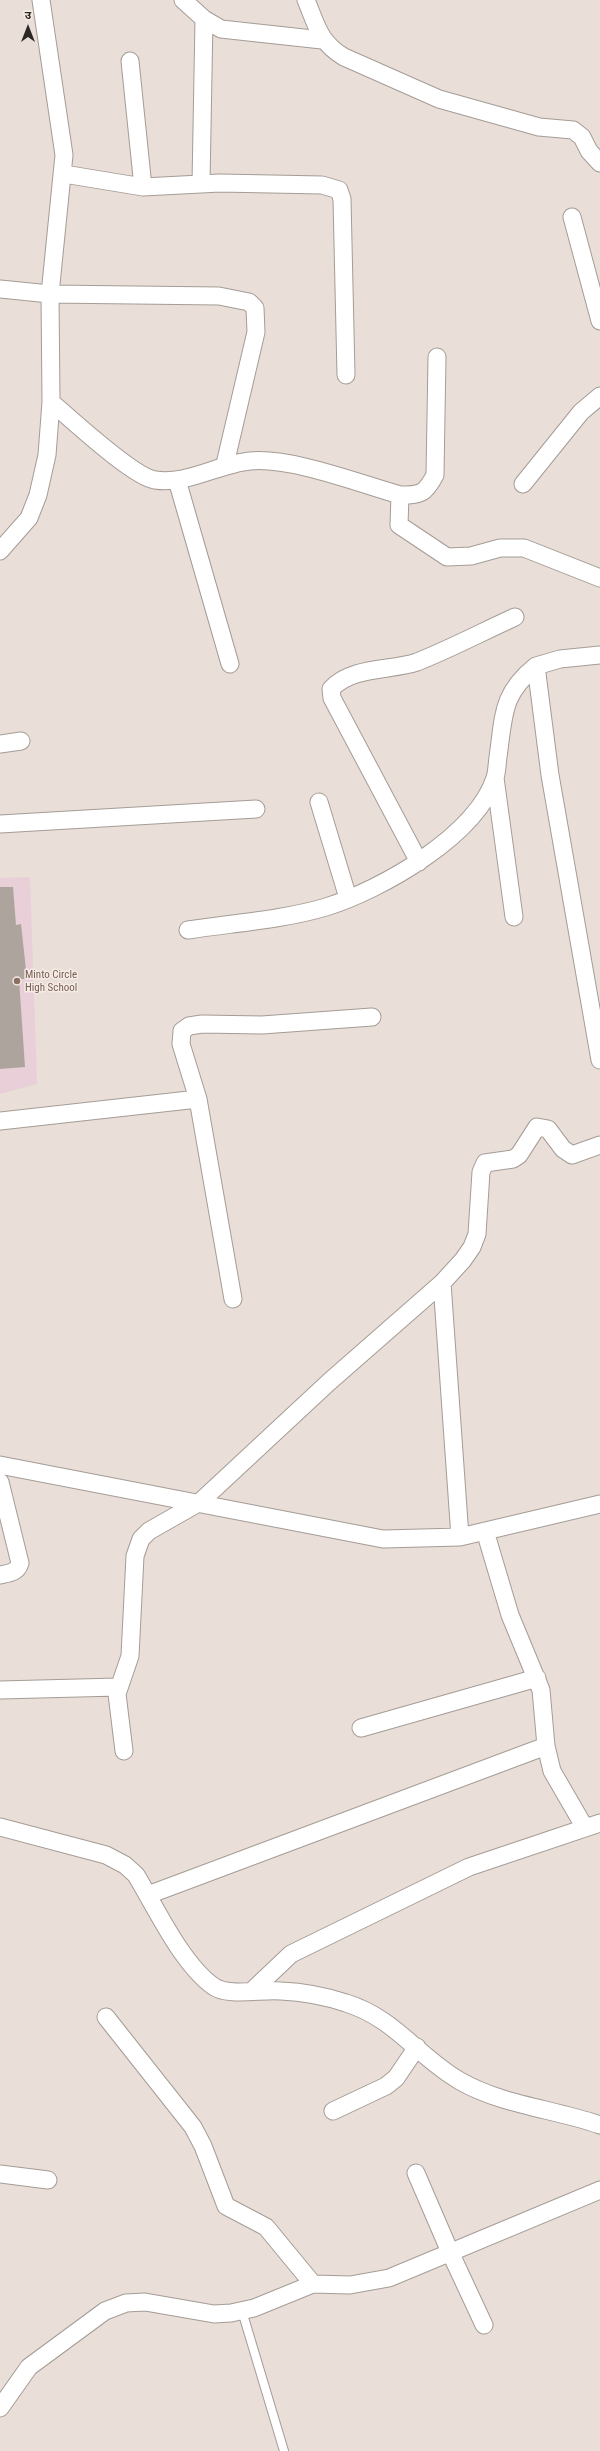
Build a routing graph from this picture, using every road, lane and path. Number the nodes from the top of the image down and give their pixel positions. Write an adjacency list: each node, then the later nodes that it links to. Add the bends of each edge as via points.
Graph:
1 (41, 0): 8 (street, via 62,139)
2 (183, 0): 4 (street)
3 (306, 0): 5 (street)
4 (204, 19): 5 (street, via 230,32); 9 (street)
5 (322, 40): 7 (street, via 330,49 344,57 427,95 539,127 572,130 582,137 589,151)
6 (130, 61): 10 (street)
7 (600, 163)
8 (64, 174): 10 (street); 13 (street)
9 (201, 183): 10 (street); 16 (street, via 322,185 339,190 342,199)
10 (143, 187)
11 (572, 217): 14 (street)
12 (0, 289): 13 (street)
13 (50, 294): 18 (street); 19 (street, via 219,296 238,298 252,305 257,318 256,332)
14 (600, 321)
15 (437, 357): 22 (street, via 435,475 427,489 417,495)
16 (346, 375)
17 (600, 396): 21 (street, via 581,412)
18 (51, 402): 20 (street, via 144,476 155,480); 23 (street, via 47,455 38,495 29,518)
19 (226, 464): 20 (street); 22 (street, via 267,460 288,463)
20 (177, 480): 27 (street)
21 (523, 484)
22 (400, 495): 24 (street, via 398,525 441,555 457,558 500,548 524,548)
23 (0, 551)
24 (600, 578)
25 (515, 617): 35 (street, via 418,661 367,671 336,684 331,689 332,698)
26 (600, 654): 28 (street)
27 (230, 664)
28 (536, 666): 31 (street, via 522,677 506,704); 40 (street, via 550,775)
29 (21, 741): 30 (street)
30 (0, 744)
31 (495, 778): 35 (street, via 467,823); 37 (street)
32 (319, 802): 36 (street)
33 (256, 809): 34 (street)
34 (0, 824)
35 (419, 862): 36 (street, via 386,881)
36 (348, 898): 38 (street, via 305,912)
37 (514, 917)
38 (188, 930)
39 (372, 1017): 41 (street, via 262,1025 189,1026 182,1032 181,1044)
40 (600, 1060)
41 (198, 1099): 42 (street); 45 (street)
42 (0, 1121)
43 (600, 1145): 44 (street, via 572,1155 563,1149 548,1129 537,1127 519,1155 485,1162 481,1172 478,1228 472,1247)
44 (442, 1283): 48 (street, via 329,1382); 51 (street)
45 (233, 1299)
46 (0, 1465): 48 (street)
47 (0, 1482): 52 (street, via 20,1563 13,1573)
48 (200, 1502): 51 (street, via 382,1539); 54 (street, via 149,1531 137,1547 130,1656)
49 (600, 1504): 50 (street)
50 (485, 1531): 51 (street); 53 (street, via 510,1615)
51 (460, 1536)
52 (0, 1575)
53 (537, 1678): 56 (street); 57 (street, via 544,1704)
54 (118, 1686): 55 (street); 58 (street, via 116,1701)
55 (0, 1690)
56 (361, 1728)
57 (546, 1746): 59 (street, via 548,1760 558,1785); 61 (street)
58 (124, 1751)
59 (592, 1826): 62 (street, via 469,1868 291,1954)
60 (0, 1827): 61 (street, via 106,1855 136,1875)
61 (148, 1895): 62 (street, via 186,1958 214,1988 230,1992)
62 (253, 1990): 64 (street, via 307,1994 348,2003 388,2022)
63 (106, 2017): 72 (street, via 194,2127 226,2206 266,2226)
64 (417, 2047): 65 (street, via 396,2078 386,2086); 66 (street, via 440,2068 484,2093)
65 (333, 2111)
66 (600, 2125)
67 (416, 2173): 71 (street)
68 (0, 2174): 69 (street)
69 (48, 2180)
70 (600, 2190): 71 (street)
71 (450, 2252): 72 (street, via 389,2278 372,2282 350,2285); 74 (street)
72 (313, 2284): 73 (street)
73 (242, 2311): 75 (street, via 214,2314 135,2301 105,2311 29,2367); 76 (lane)
74 (484, 2325)
75 (0, 2408)
76 (284, 2451)

